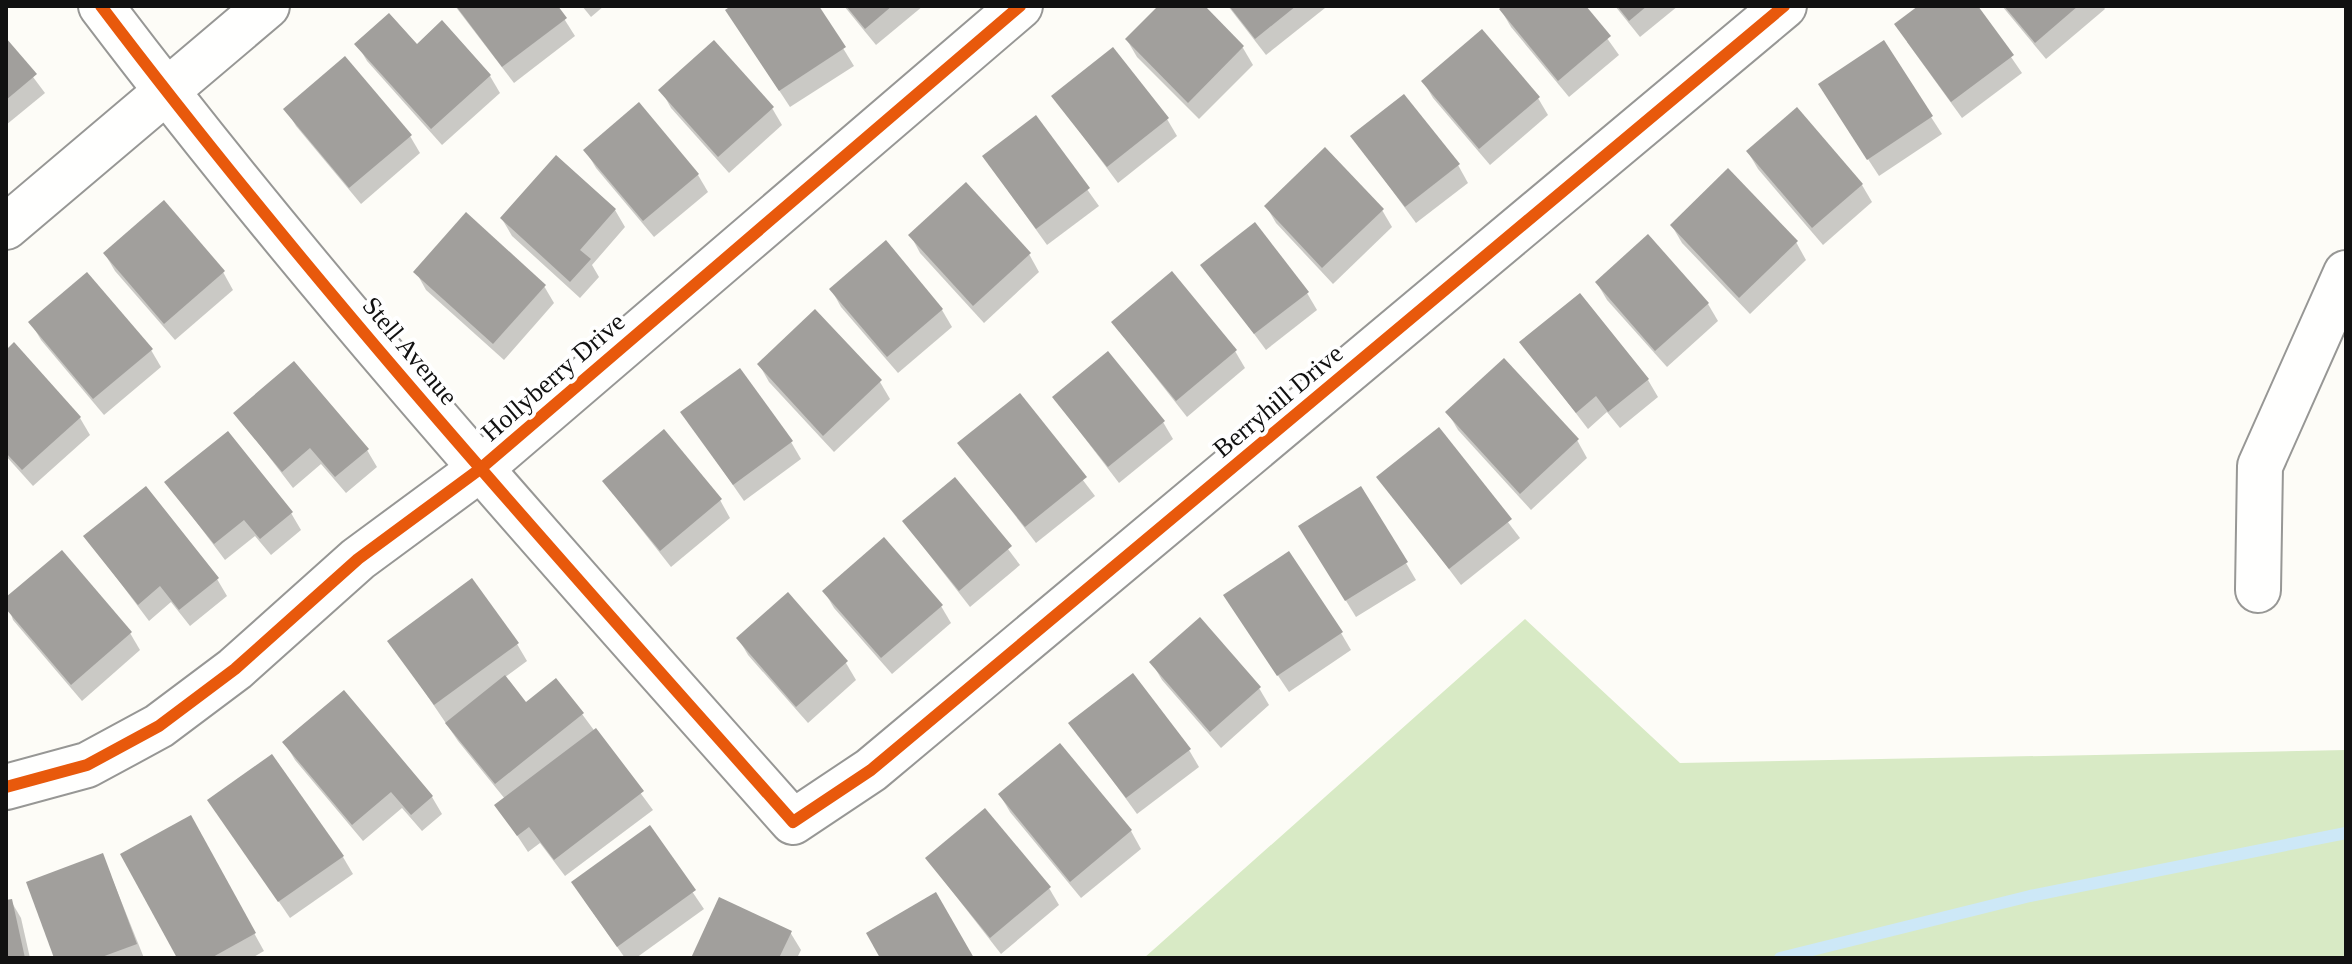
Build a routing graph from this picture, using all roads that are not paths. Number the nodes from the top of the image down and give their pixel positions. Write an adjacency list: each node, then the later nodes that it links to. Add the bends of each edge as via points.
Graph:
1 (101, 6): 5 (street, Stell Avenue)
2 (267, 6): 5 (street)
3 (1020, 6): 8 (street, Hollyberry Drive)
4 (1784, 6): 11 (street, Berryhill Drive, via 871,770)
5 (166, 92): 6 (street); 8 (street, Stell Avenue)
6 (6, 227)
7 (2346, 273): 9 (street, via 2260,466)
8 (480, 469): 10 (street, Hollyberry Drive, via 358,559 235,669 159,726 87,765); 11 (street, Stell Avenue)
9 (2258, 590)
10 (6, 787)
11 (793, 822)

